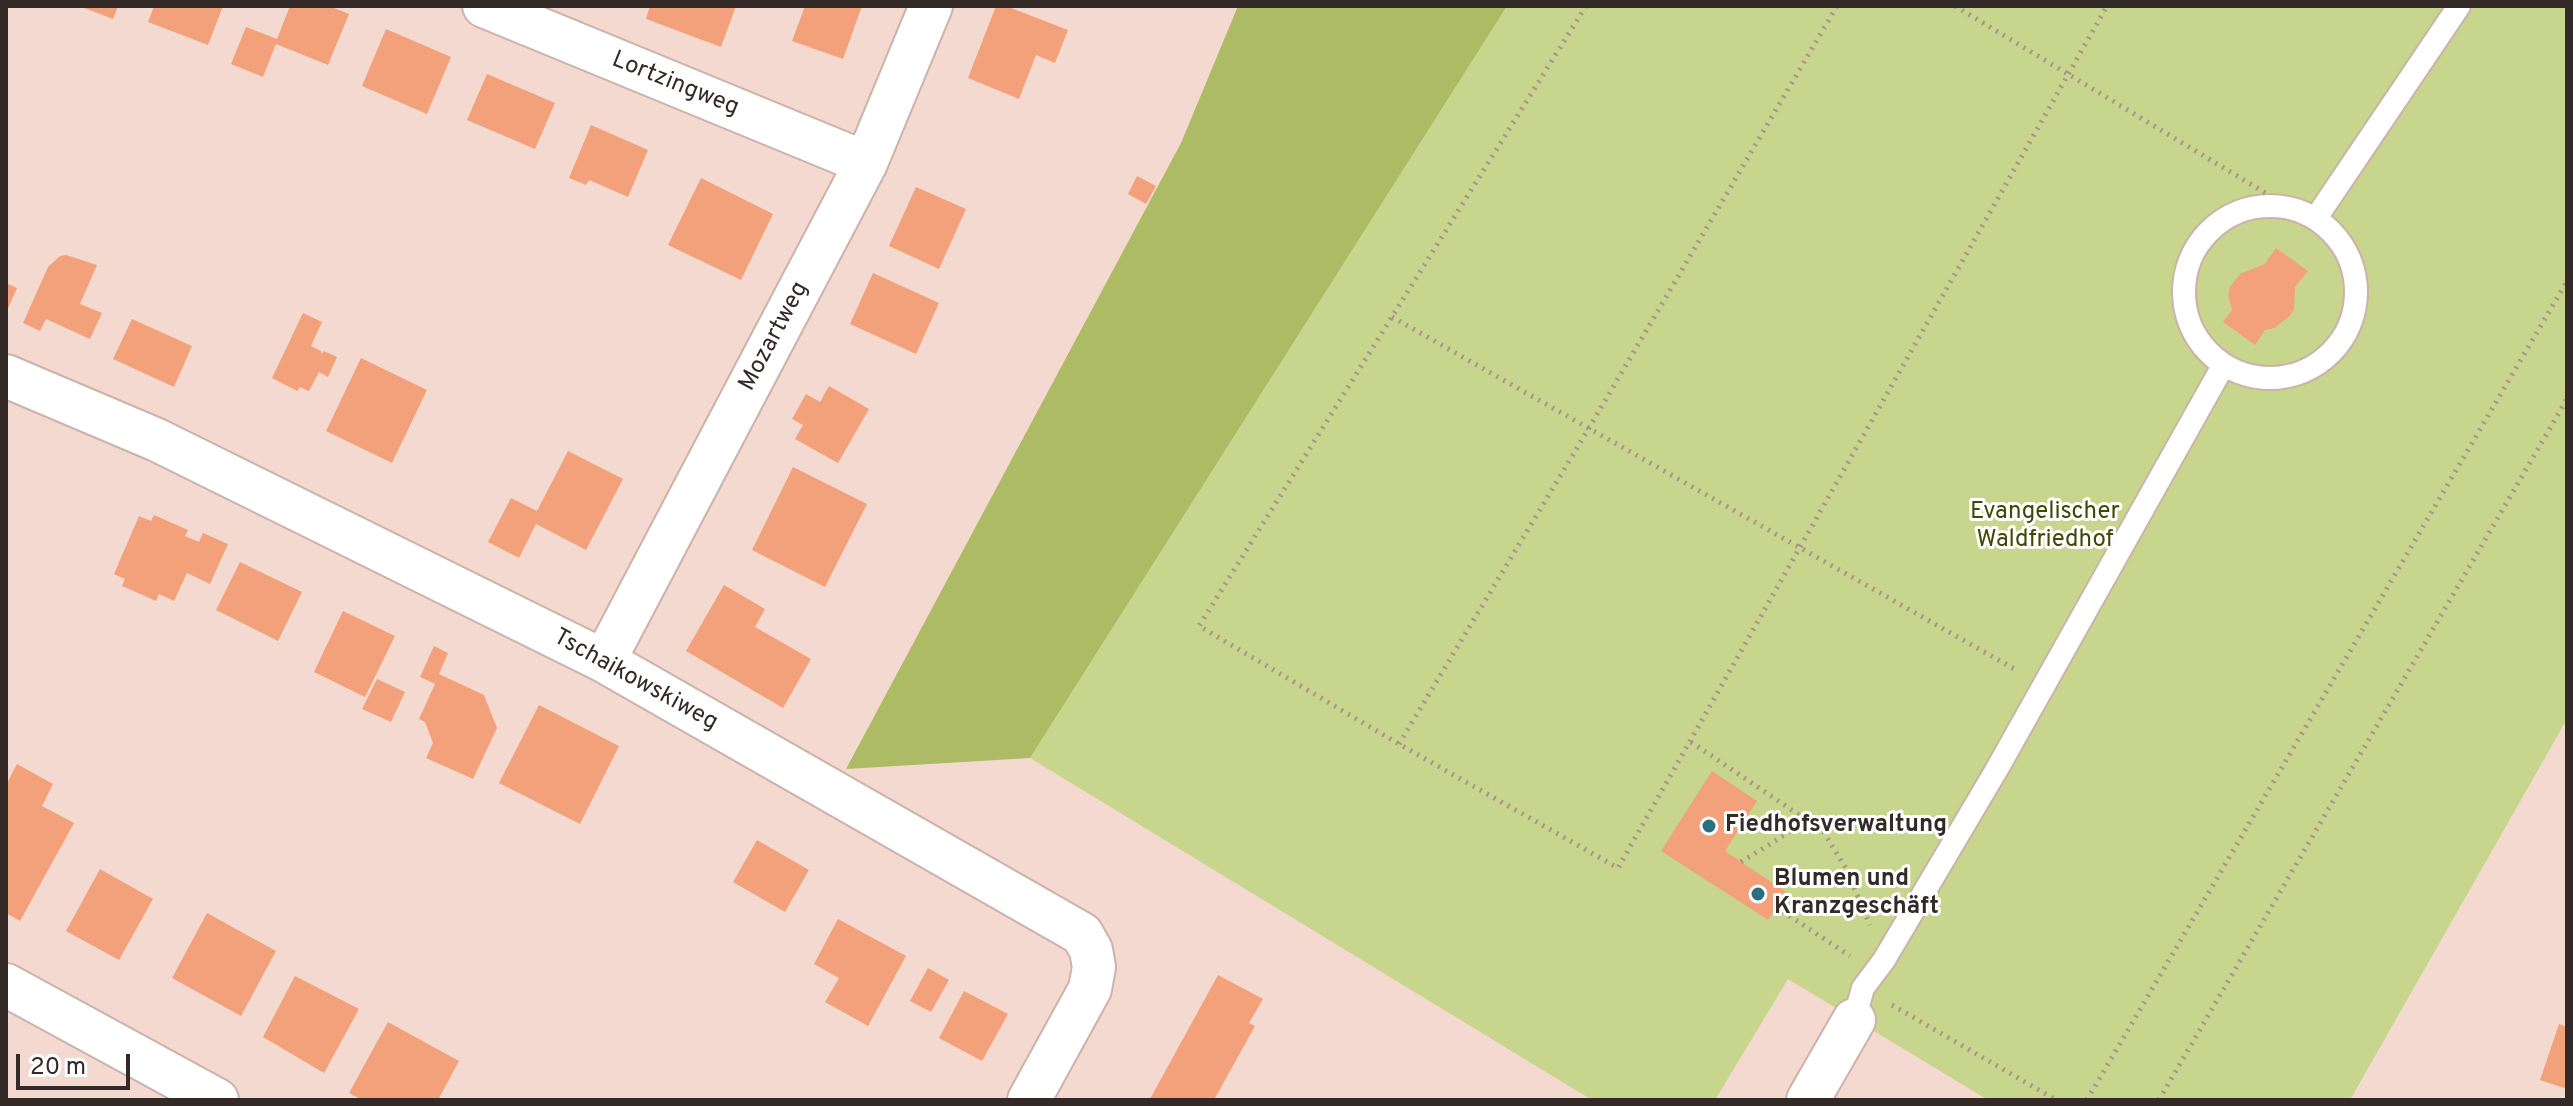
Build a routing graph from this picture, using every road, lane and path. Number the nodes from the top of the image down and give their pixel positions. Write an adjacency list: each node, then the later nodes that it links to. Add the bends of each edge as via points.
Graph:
1 (484, 6): 9 (street, Lortzingweg)
2 (931, 6): 9 (street, Mozartweg)
3 (1586, 6): 13 (path)
4 (1837, 6): 17 (path)
5 (1955, 6): 8 (path)
6 (2107, 6): 8 (path)
7 (2459, 6): 11 (lane)
8 (2068, 74): 10 (path); 18 (path)
9 (866, 163): 19 (street, Mozartweg)
10 (2287, 206): 11 (lane); 14 (lane, via 2257,206 2229,215 2205,233 2189,259 2182,288 2186,318 2201,345)
11 (2316, 218): 14 (lane, via 2351,259 2357,286 2344,338 2326,359 2302,373 2248,377)
12 (2567, 281): 32 (path)
13 (1392, 317): 17 (path); 22 (path, via 1199,626)
14 (2223, 366): 20 (lane)
15 (6, 376): 19 (street, Tschaikowskiweg, via 157,440)
16 (2567, 399): 33 (path)
17 (1589, 428): 18 (path); 22 (path)
18 (1801, 548): 20 (path); 21 (path)
19 (604, 661): 28 (street, Tschaikowskiweg, via 1082,934 1094,967 1090,989)
20 (2043, 686): 27 (lane)
21 (1691, 742): 22 (path, via 1618,868); 23 (path)
22 (1399, 744)
23 (1807, 821): 24 (path); 27 (path, via 1823,831 1845,867)
24 (1741, 862)
25 (1776, 907): 27 (path)
26 (6, 985): 29 (street)
27 (1869, 985): 30 (street); 31 (path)
28 (1033, 1099)
29 (217, 1100)
30 (1808, 1100)
31 (2056, 1100)
32 (2087, 1100)
33 (2159, 1100)

